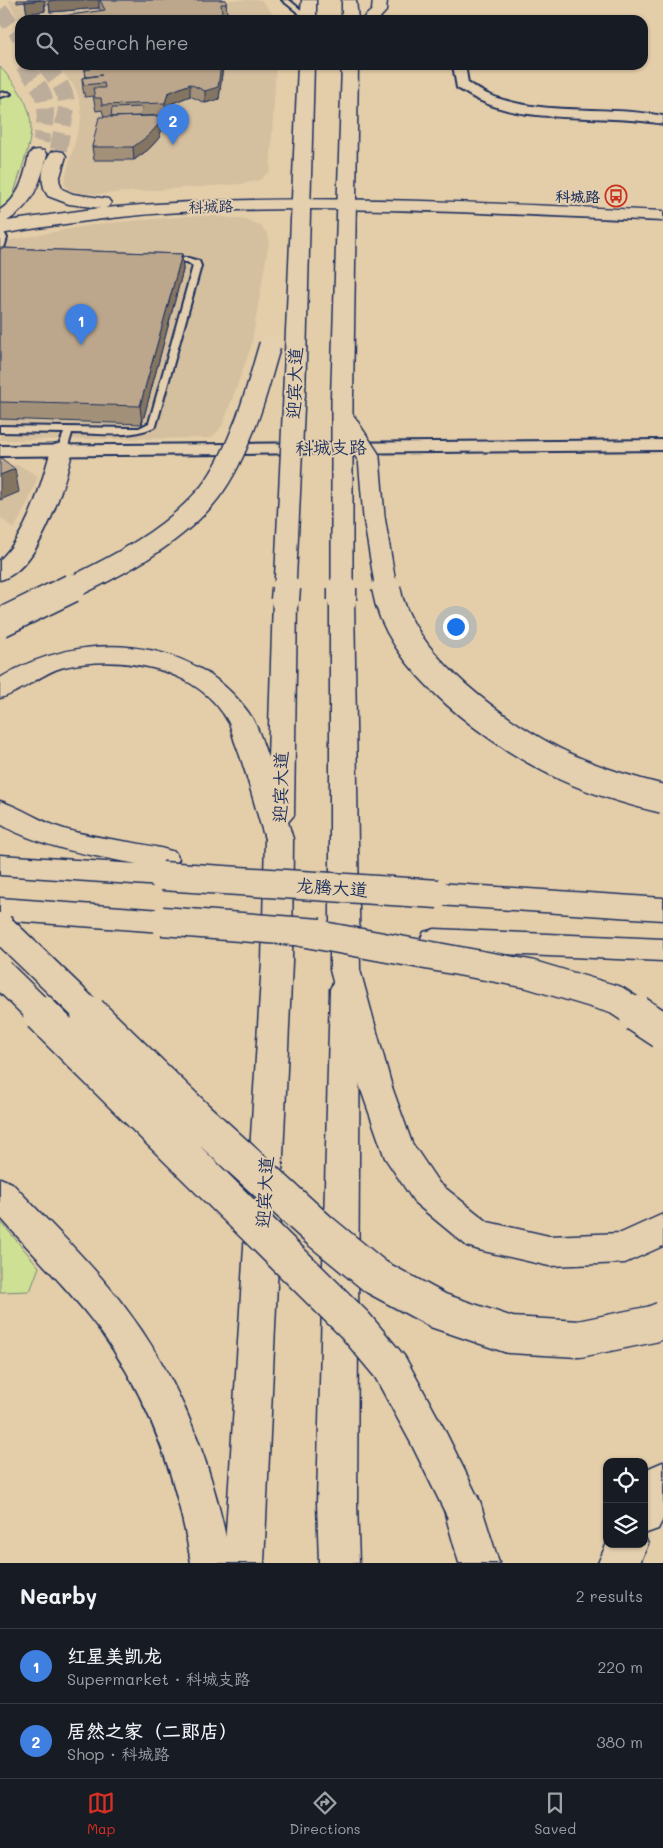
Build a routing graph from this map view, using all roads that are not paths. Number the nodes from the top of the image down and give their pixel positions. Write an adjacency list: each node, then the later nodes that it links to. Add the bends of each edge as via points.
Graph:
1 (285, 0): 5 (lane)
2 (308, 0): 6 (main road)
3 (349, 0): 7 (main road)
4 (380, 0): 8 (main road, via 379,11)
5 (303, 15)
6 (308, 15)
7 (350, 15)
8 (369, 15)
9 (306, 70): 12 (main road, 迎宾大道)
10 (350, 70): 15 (main road)
11 (460, 70): 13 (street, via 462,85 486,99 526,110 636,115)
12 (305, 104): 15 (main road, via 312,121 313,162 325,167 339,165); 17 (main road, 迎宾大道)
13 (663, 120)
14 (38, 155): 22 (main road, via 24,199)
15 (347, 155): 18 (main road)
16 (57, 156): 19 (main road, via 50,180 54,192 69,199)
17 (301, 199): 18 (main road, 科城路); 19 (main road, 科城路, via 222,196); 23 (main road, 科城路, via 132,210); 27 (main road, 迎宾大道)
18 (346, 200): 20 (main road, 科城路); 21 (main road, 科城路); 28 (main road)
19 (108, 203): 22 (main road, 科城路)
20 (663, 207)
21 (663, 216)
22 (0, 218)
23 (0, 228)
24 (0, 232): 25 (lane, via 3,238)
25 (0, 248)
26 (159, 259): 30 (lane, via 188,260 197,266 153,424 141,430)
27 (298, 287): 34 (main road, bridge, via 270,345 244,431 228,464 205,498 169,532 108,570); 38 (main road, 迎宾大道, bridge, via 284,600)
28 (342, 407): 36 (main road, bridge, via 369,458 374,517 388,598 405,635 431,670 467,704 511,736 566,767); 48 (main road, bridge)
29 (0, 428): 30 (lane)
30 (66, 440): 31 (street, 科城支路); 32 (street, 科城支路); 33 (main road, via 42,515 18,554)
31 (663, 445)
32 (0, 451)
33 (0, 573)
34 (2, 621)
35 (0, 690): 38 (main road, via 48,664 85,655 125,654 160,659 190,672 216,690 239,718)
36 (663, 799)
37 (0, 811): 40 (main road, via 26,826)
38 (279, 839): 58 (main road, 迎宾大道, via 277,962)
39 (0, 865): 40 (main road, 龙腾大道)
40 (163, 867): 42 (main road, 龙腾大道, bridge, via 321,886)
41 (663, 893): 42 (main road)
42 (539, 901): 44 (main road, 龙腾大道)
43 (0, 909): 46 (main road, bridge)
44 (663, 909)
45 (0, 927): 53 (main road, bridge, via 197,1119 320,1232 376,1277 439,1312 510,1335 579,1339)
46 (301, 932): 47 (main road, bridge); 50 (main road, bridge, via 529,974 616,1000)
47 (663, 950)
48 (345, 970): 52 (main road, via 376,1087 398,1148 428,1193 479,1235 549,1251 625,1248); 59 (main road, via 337,1502)
49 (0, 973): 60 (main road, bridge, via 298,1266 384,1360 427,1434 464,1510)
50 (663, 1031)
51 (0, 1193): 57 (main road, via 111,1317 147,1371 173,1425 191,1475)
52 (663, 1228)
53 (663, 1320)
54 (663, 1480): 55 (main road)
55 (648, 1508)
56 (626, 1548): 61 (main road)
57 (211, 1563)
58 (244, 1563)
59 (339, 1563)
60 (479, 1563)
61 (618, 1563)

